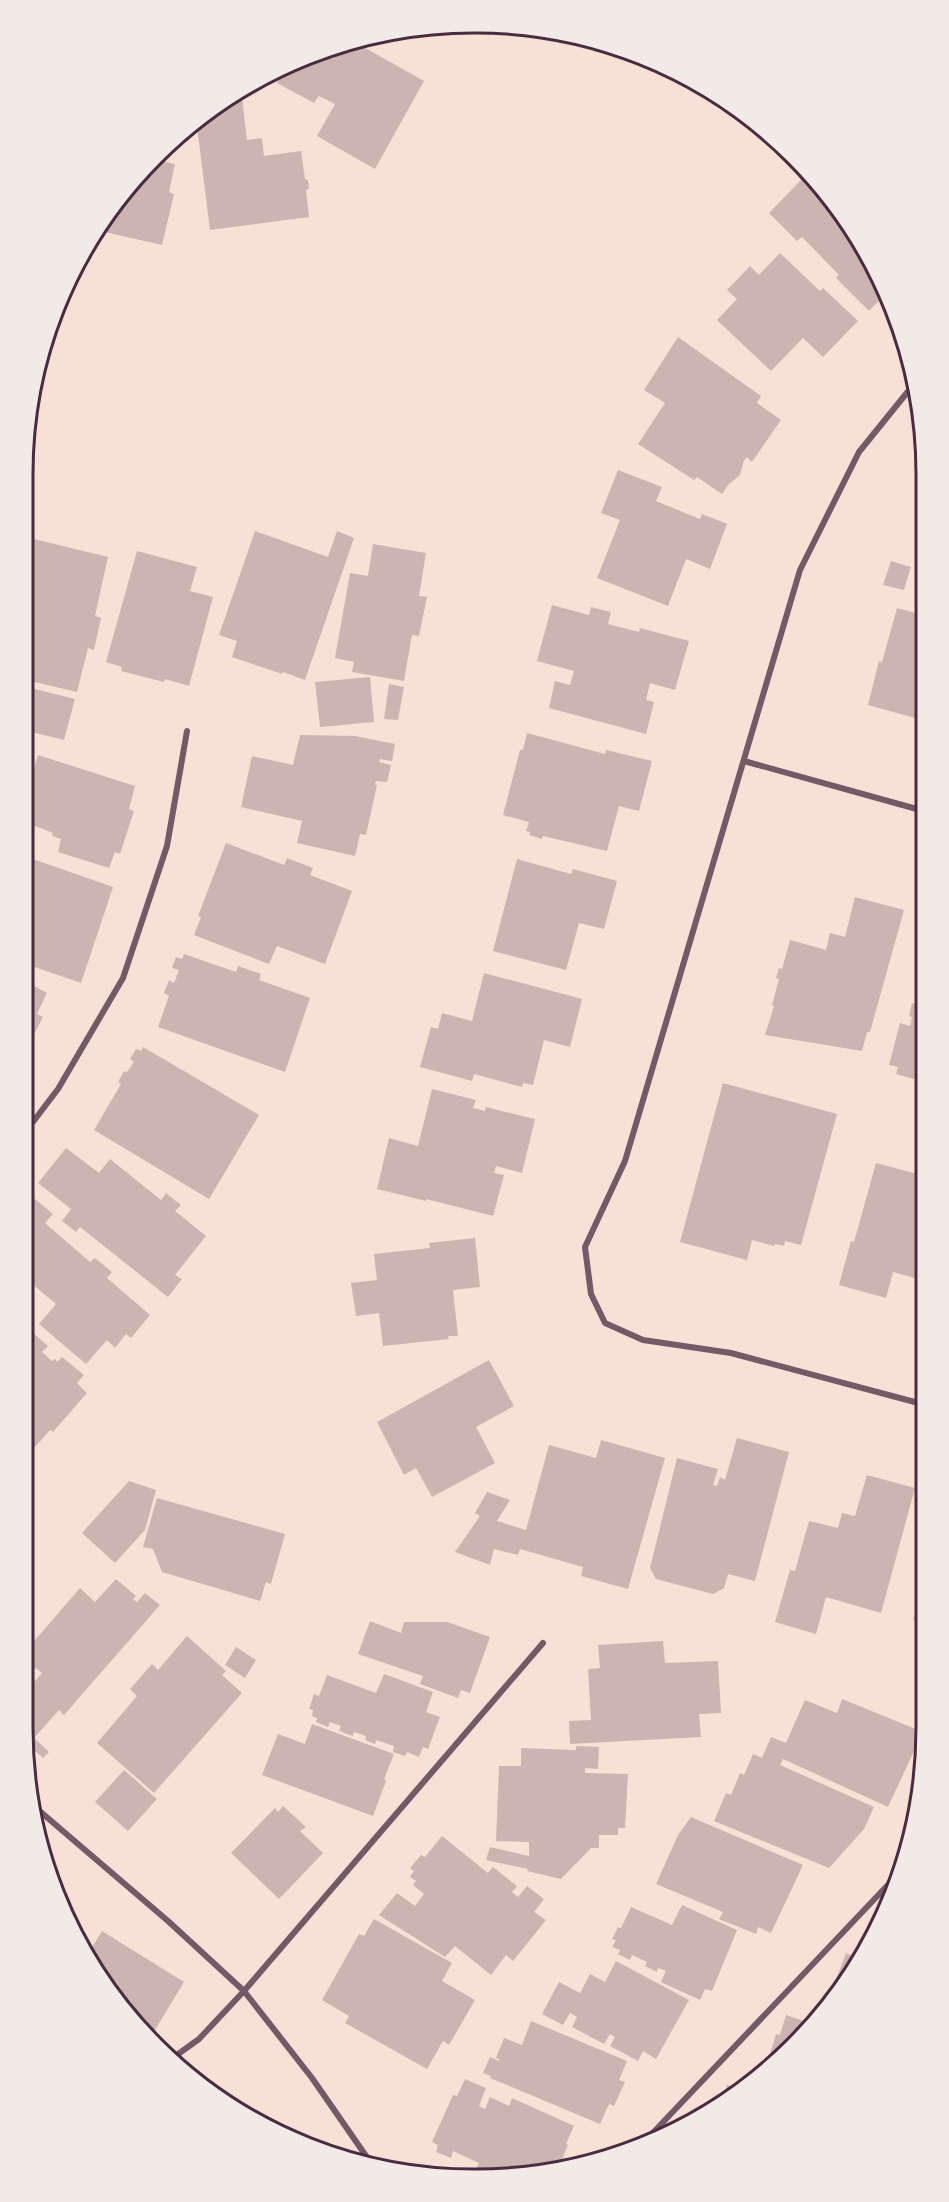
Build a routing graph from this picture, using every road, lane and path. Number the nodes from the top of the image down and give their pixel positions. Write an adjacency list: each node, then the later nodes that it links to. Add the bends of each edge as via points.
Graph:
1 (908, 391): 3 (street, via 859,452 800,570)
2 (187, 731): 5 (street, via 167,846 123,978 58,1089)
3 (744, 761): 4 (street); 6 (street, via 625,1161 585,1247 591,1294 606,1323 644,1340 731,1353)
4 (916, 809)
5 (33, 1121)
6 (916, 1402)
7 (543, 1643): 10 (street)
8 (41, 1812): 10 (street)
9 (885, 1887): 12 (street)
10 (244, 1991): 11 (street, via 199,2039); 13 (street)
11 (178, 2055)
12 (657, 2129)
13 (366, 2155)

